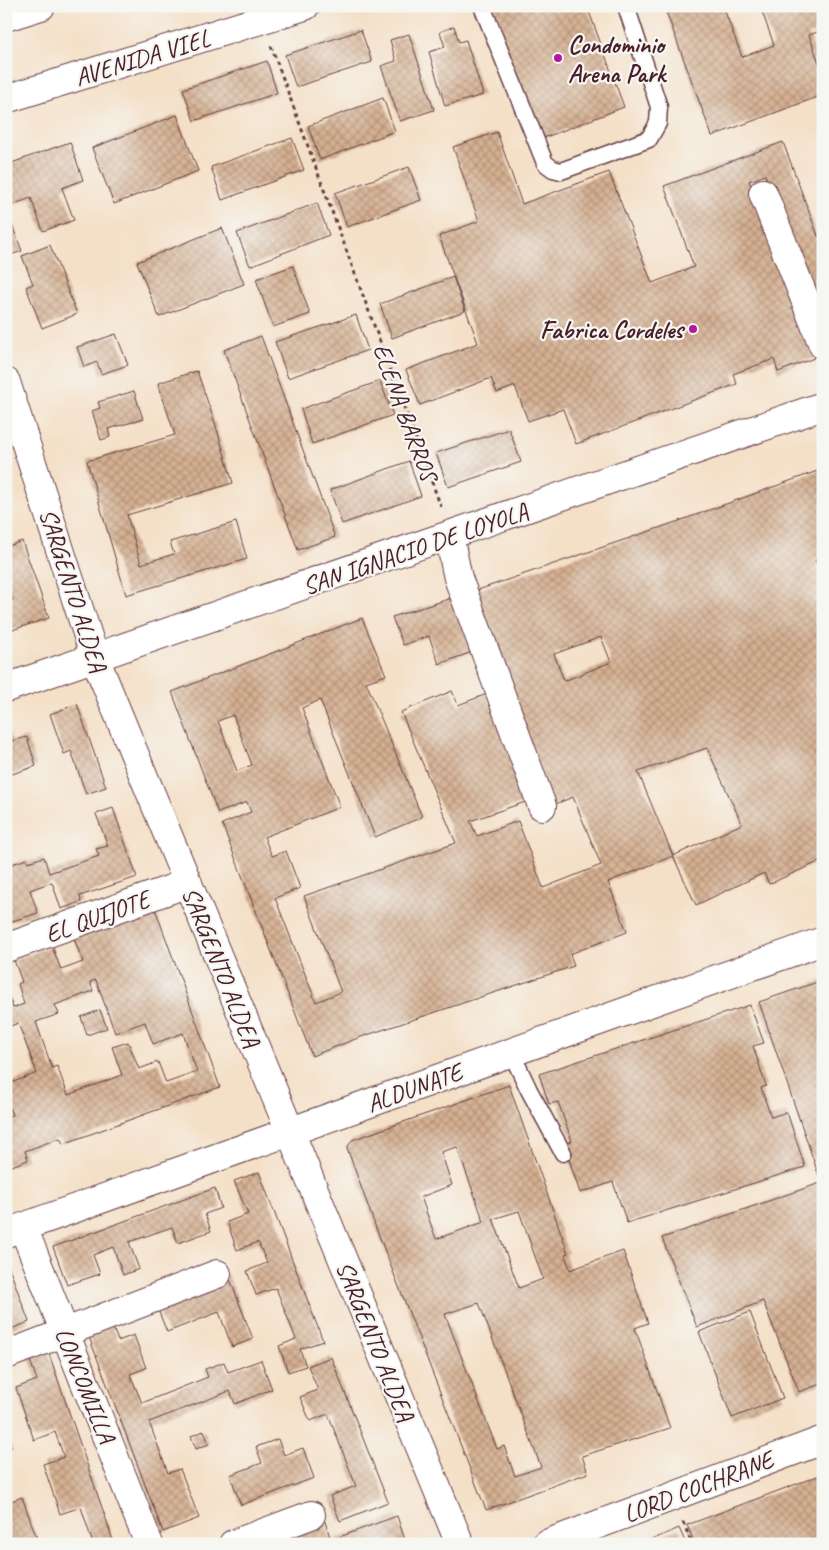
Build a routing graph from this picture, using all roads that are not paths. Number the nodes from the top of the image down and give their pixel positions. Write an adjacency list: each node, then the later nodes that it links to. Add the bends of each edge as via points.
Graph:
1 (41, 6): 5 (main road)
2 (306, 6): 6 (main road, AVENIDA VIEL)
3 (482, 6): 4 (lane, via 545,163 561,171 649,138 658,123 659,107)
4 (626, 6)
5 (6, 17)
6 (6, 99)
7 (763, 193): 8 (main road)
8 (823, 345)
9 (6, 382): 12 (main road, SARGENTO ALDEA)
10 (823, 406): 11 (main road, SAN IGNACIO DE LOYOLA)
11 (449, 536): 12 (main road, SAN IGNACIO DE LOYOLA); 14 (main road, via 458,578)
12 (95, 658): 13 (main road, SAN IGNACIO DE LOYOLA); 15 (main road, SARGENTO ALDEA)
13 (6, 688)
14 (542, 806)
15 (188, 883): 17 (main road, EL QUIJOTE); 19 (main road, SARGENTO ALDEA)
16 (823, 941): 18 (main road, ALDUNATE)
17 (6, 948)
18 (512, 1052): 19 (main road, ALDUNATE); 20 (lane)
19 (290, 1132): 21 (main road, ALDUNATE); 29 (main road, SARGENTO ALDEA)
20 (563, 1153)
21 (15, 1230): 23 (main road, LONCOMILLA)
22 (217, 1274): 23 (main road)
23 (66, 1332): 24 (main road); 27 (main road, LONCOMILLA)
24 (6, 1355)
25 (823, 1440): 30 (main road, LORD COCHRANE)
26 (311, 1515): 28 (main road)
27 (149, 1544)
28 (234, 1544)
29 (460, 1544)
30 (546, 1544)

